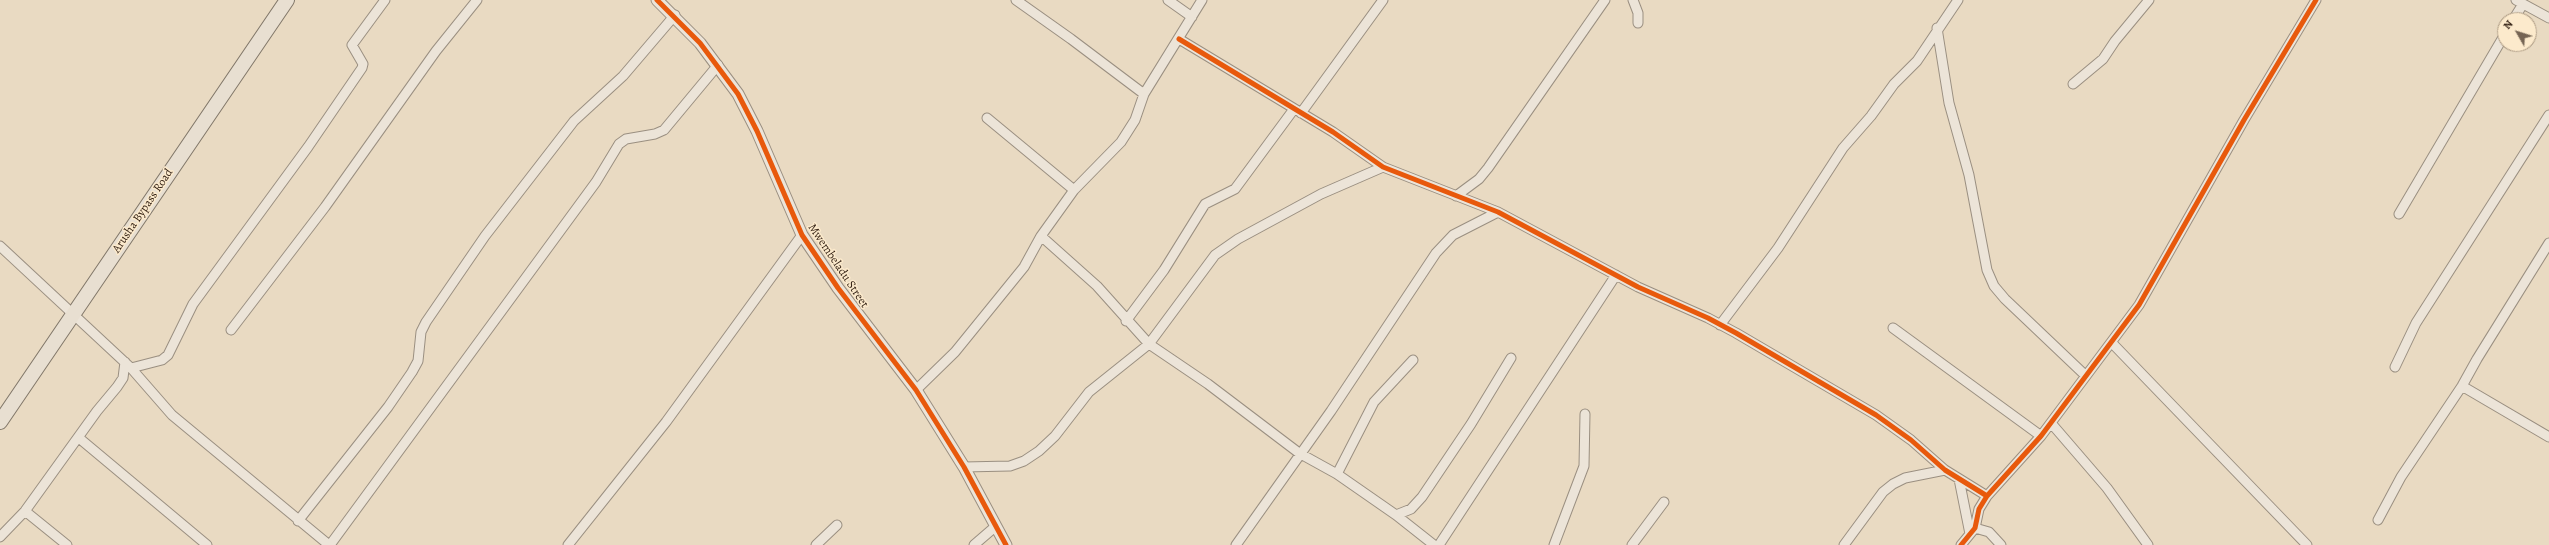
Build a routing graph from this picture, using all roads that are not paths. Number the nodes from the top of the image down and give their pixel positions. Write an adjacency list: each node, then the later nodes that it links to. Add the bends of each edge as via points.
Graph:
1 (287, 0): 39 (main road, Arusha Bypass Road)
2 (385, 0): 48 (street, via 352,45 363,64 362,68 308,147 193,304 168,355 162,360)
3 (477, 0): 43 (street, via 436,51 325,207)
4 (657, 0): 16 (street, Mwembeladu Street)
5 (1016, 0): 25 (street)
6 (1168, 0): 17 (street)
7 (1202, 0): 17 (street)
8 (1382, 0): 26 (street)
9 (1605, 0): 31 (street, via 1488,168 1479,179)
10 (1633, 0): 19 (street, via 1638,13)
11 (1958, 0): 20 (street)
12 (2149, 0): 24 (street, via 2103,59)
13 (2316, 0): 44 (street, via 2244,120 2157,278)
14 (2519, 2): 15 (street); 18 (street)
15 (2516, 12)
16 (675, 15): 23 (street, Mwembeladu Street); 69 (street, via 622,76 574,121 485,236 426,322 421,332 418,361 412,372 388,407)
17 (1192, 18): 21 (street)
18 (2549, 18)
19 (1638, 23)
20 (1938, 28): 41 (street, via 1917,61 1894,84 1843,148 1778,248); 50 (street, via 1949,103 1969,175 1994,286)
21 (1179, 39): 25 (street); 26 (street)
22 (2497, 48): 33 (street)
23 (718, 65): 34 (street, Mwembeladu Street, via 738,94 757,131); 76 (street, via 664,130 655,134 626,138 619,144 596,182)
24 (2073, 84)
25 (1144, 94): 30 (street, via 1135,120 1121,142)
26 (1297, 111): 29 (street, via 1333,132); 40 (street, via 1235,189 1205,204 1164,270)
27 (2549, 115): 49 (street, via 2416,323)
28 (987, 118): 30 (street)
29 (1383, 167): 31 (street); 45 (street, via 1321,194 1238,239 1215,255)
30 (1074, 190): 35 (street)
31 (1456, 196): 32 (street)
32 (1498, 212): 38 (street); 59 (street, via 1453,235 1436,253 1331,411)
33 (2399, 214)
34 (802, 235): 52 (street, Mwembeladu Street, via 838,288); 77 (street, via 666,422)
35 (1041, 236): 40 (street, via 1097,286); 52 (street, via 1020,272 955,352)
36 (2549, 243): 51 (street)
37 (0, 246): 39 (street)
38 (1616, 275): 41 (street); 83 (street)
39 (74, 313): 48 (street); 54 (main road, Arusha Bypass Road)
40 (1126, 321): 45 (street)
41 (1720, 325): 61 (street, via 1876,415 1911,440)
42 (1893, 328): 56 (street)
43 (231, 330)
44 (2112, 343): 50 (street); 90 (street)
45 (1148, 344): 59 (street, via 1208,384); 60 (street, via 1089,392 1055,436 1039,451 1010,466)
46 (1511, 358): 67 (street, via 1422,497 1411,509)
47 (1413, 360): 62 (street, via 1374,402)
48 (128, 365): 58 (street, via 123,378); 69 (street, via 172,415)
49 (2396, 367)
50 (2086, 376): 55 (street)
51 (2462, 386): 57 (street); 68 (street, via 2402,477)
52 (916, 390): 60 (street, Mwembeladu Street)
53 (1585, 414): 84 (street, via 1584,466)
54 (0, 422)
55 (2051, 423): 56 (street); 89 (street, via 2107,488)
56 (2041, 436): 64 (street)
57 (2549, 437)
58 (79, 438): 66 (street); 75 (street)
59 (1300, 453): 62 (street); 81 (street)
60 (964, 467): 71 (street, Mwembeladu Street)
61 (1945, 470): 63 (street); 86 (street, via 1905,478 1893,484 1883,492)
62 (1336, 474): 67 (street)
63 (1959, 479): 64 (street); 72 (street)
64 (1987, 496): 72 (street, via 1979,509)
65 (1664, 502): 85 (street)
66 (25, 511): 73 (street); 74 (street)
67 (1396, 515): 82 (street)
68 (2378, 520)
69 (298, 521): 76 (street)
70 (837, 526): 78 (street)
71 (996, 526): 79 (street); 80 (street, Mwembeladu Street)
72 (1973, 531): 87 (street); 88 (street, via 1989,532)
73 (0, 537)
74 (67, 545)
75 (208, 545)
76 (330, 545)
77 (568, 545)
78 (816, 545)
79 (974, 545)
80 (1006, 545)
81 (1236, 545)
82 (1434, 545)
83 (1439, 545)
84 (1554, 545)
85 (1632, 545)
86 (1844, 545)
87 (1961, 545)
88 (2001, 545)
89 (2148, 545)
90 (2307, 545)

